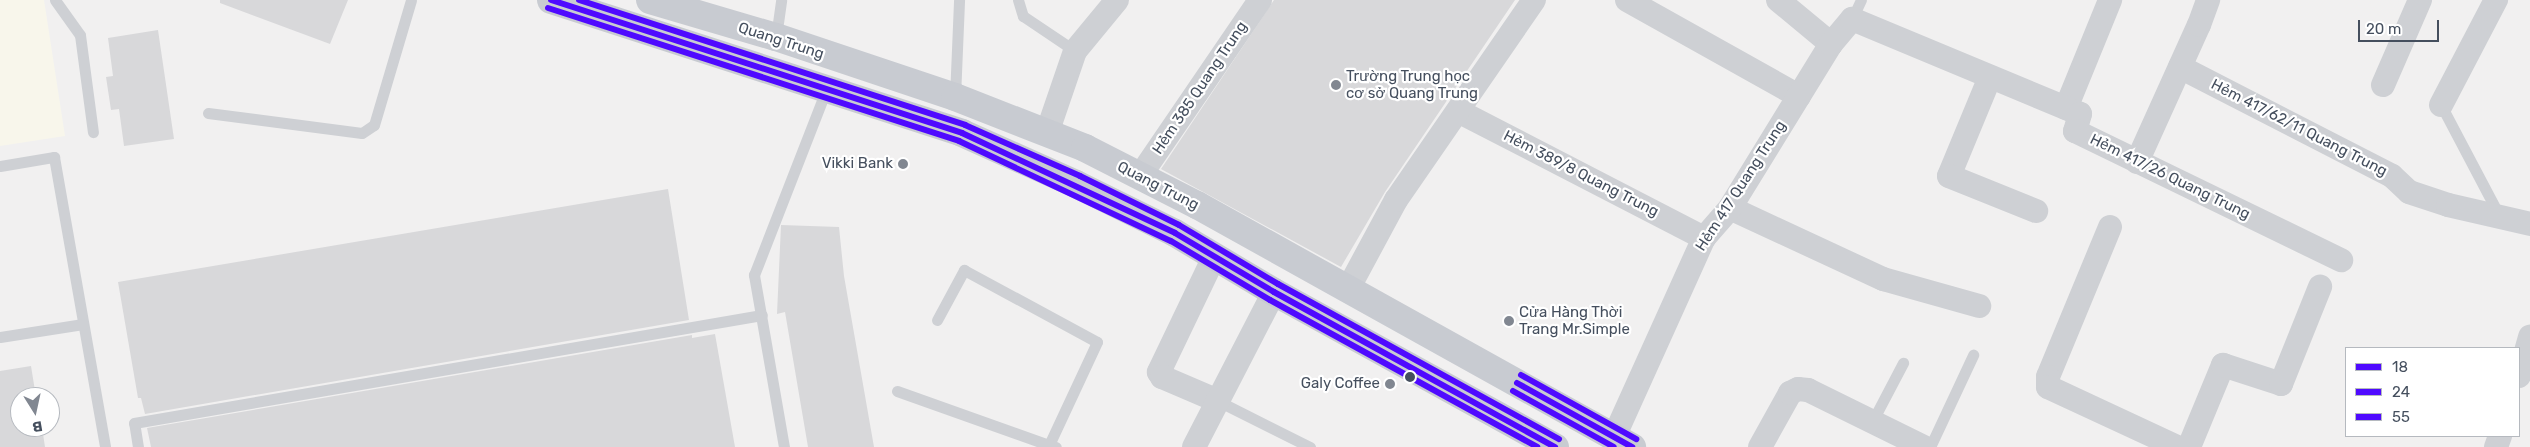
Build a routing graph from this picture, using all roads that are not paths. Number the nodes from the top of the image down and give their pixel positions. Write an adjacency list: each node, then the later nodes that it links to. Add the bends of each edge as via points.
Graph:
1 (56, 0): 32 (lane, via 80,35)
2 (411, 0): 31 (lane, via 374,125 362,133)
3 (551, 0): 25 (main road)
4 (650, 0): 17 (main road, Quang Trung)
5 (781, 0): 19 (lane)
6 (959, 0): 27 (lane)
7 (1018, 0): 21 (lane, via 1023,16)
8 (1118, 0): 21 (street)
9 (1260, 0): 37 (street, Hẻm 385 Quang Trung)
10 (1534, 0): 30 (street)
11 (1627, 0): 26 (street)
12 (1778, 0): 20 (street)
13 (2110, 0): 29 (street)
14 (2208, 0): 22 (street)
15 (2420, 0): 24 (street)
16 (2496, 0): 28 (street)
17 (703, 8): 19 (main road, Quang Trung)
18 (1856, 10): 20 (street, Hẻm 417 Quang Trung); 23 (street)
19 (776, 37): 27 (main road, Quang Trung)
20 (1831, 44): 26 (street, Hẻm 417 Quang Trung)
21 (1075, 51): 33 (street)
22 (2180, 67): 34 (street); 40 (street, Hẻm 417/62/11 Quang Trung, via 2392,176 2409,192)
23 (1990, 77): 29 (street); 39 (street, via 1949,176)
24 (2383, 85)
25 (826, 90): 35 (main road, via 962,134); 50 (lane, via 754,275)
26 (1799, 96): 38 (street, Hẻm 417 Quang Trung)
27 (956, 97): 33 (main road, Quang Trung)
28 (2441, 105): 40 (lane)
29 (2066, 108): 34 (street, Hẻm 417/26 Quang Trung, via 2080,114 2074,130)
30 (1458, 111): 43 (street, Hẻm 389/8 Quang Trung); 47 (street, via 1396,200)
31 (208, 112)
32 (93, 132)
33 (1047, 133): 35 (main road); 37 (main road, Quang Trung)
34 (2137, 162): 45 (street, Hẻm 417/26 Quang Trung)
35 (1034, 165): 44 (main road)
36 (0, 166): 52 (lane, via 54,157)
37 (1140, 176): 47 (main road, Quang Trung)
38 (1730, 208): 43 (street, Hẻm 417 Quang Trung); 49 (street, via 1883,279)
39 (2036, 211)
40 (2500, 218): 41 (street, Hẻm 417/62/11 Quang Trung)
41 (2530, 224)
42 (2110, 227): 72 (street, via 2048,377 2048,387)
43 (1704, 238): 61 (street, Hẻm 417 Quang Trung)
44 (1215, 255): 48 (main road); 59 (street, via 1159,372 1162,377)
45 (2341, 260)
46 (2320, 288): 73 (street, via 2281,384 2223,365)
47 (1348, 289): 61 (main road, Quang Trung)
48 (1274, 292): 59 (street); 68 (main road)
49 (1979, 306)
50 (762, 315): 64 (lane, via 134,423); 65 (lane)
51 (937, 320): 62 (lane, via 964,270 1097,342)
52 (83, 324): 53 (lane); 63 (lane)
53 (0, 337)
54 (2530, 337): 57 (street)
55 (1973, 356): 71 (lane)
56 (1903, 363): 60 (lane)
57 (2520, 372)
58 (896, 391): 62 (lane)
59 (1218, 401): 66 (street); 67 (lane)
60 (1872, 422): 69 (street, via 1808,390 1798,390 1790,393); 70 (street)
61 (1618, 444)
62 (1051, 446)
63 (105, 447)
64 (138, 447)
65 (784, 447)
66 (1194, 447)
67 (1310, 447)
68 (1555, 447)
69 (1760, 447)
70 (1924, 447)
71 (1930, 447)
72 (2177, 447)
73 (2189, 447)

